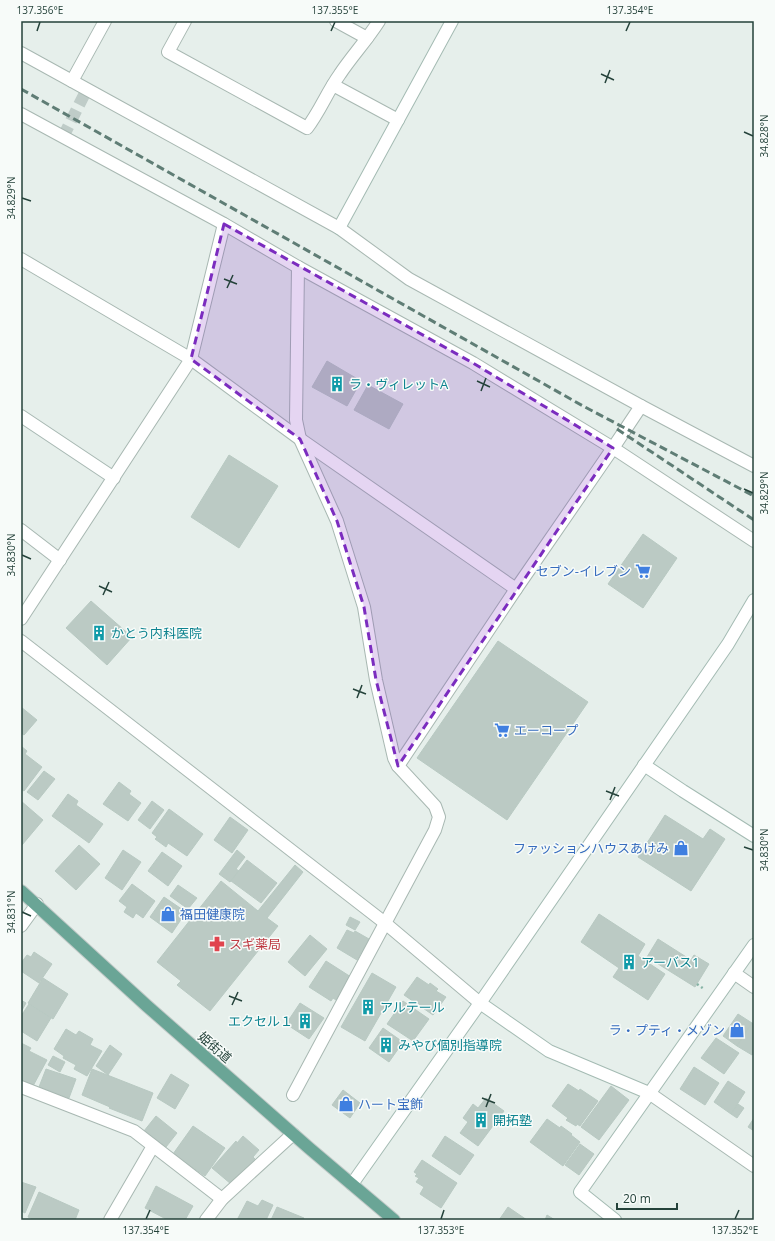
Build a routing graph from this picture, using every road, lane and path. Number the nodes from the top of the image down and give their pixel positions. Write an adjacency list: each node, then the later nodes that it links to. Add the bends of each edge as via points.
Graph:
1 (105, 21): 8 (street)
2 (185, 21): 9 (street, via 168,52 307,128 318,114)
3 (336, 21): 6 (street)
4 (379, 21): 6 (street)
5 (452, 21): 11 (street)
6 (367, 38): 9 (street)
7 (21, 53): 8 (street)
8 (72, 82): 13 (street)
9 (332, 85): 11 (street)
10 (21, 114): 12 (street)
11 (398, 120): 13 (street)
12 (224, 224): 15 (street); 16 (street)
13 (339, 228): 17 (street, via 409,280)
14 (21, 259): 16 (street)
15 (298, 267): 19 (street, via 296,420); 20 (street, via 472,363)
16 (191, 359): 19 (street); 22 (street)
17 (641, 406): 20 (street); 21 (street)
18 (21, 416): 22 (street)
19 (300, 439): 26 (street); 33 (street, via 337,521 364,607 376,680)
20 (613, 448): 24 (street); 26 (street)
21 (754, 466)
22 (114, 478): 25 (street)
23 (21, 530): 25 (street)
24 (754, 541)
25 (60, 560): 29 (street)
26 (516, 589): 33 (street)
27 (754, 600): 31 (street)
28 (754, 616): 31 (street)
29 (21, 619)
30 (21, 641): 37 (street)
31 (728, 644): 32 (street)
32 (644, 765): 34 (street); 42 (street)
33 (398, 766): 37 (street, via 435,806 439,817 435,830)
34 (754, 836)
35 (21, 891): 36 (main road, 姫街道)
36 (37, 904): 38 (street); 46 (main road, 姫街道, via 147,1006)
37 (385, 923): 42 (street); 45 (street)
38 (21, 926)
39 (754, 945): 40 (street)
40 (734, 973): 41 (street); 44 (street)
41 (754, 987)
42 (480, 1003): 44 (street, via 549,1051); 49 (street)
43 (21, 1087): 47 (street, via 134,1131)
44 (649, 1093): 48 (street); 54 (street, via 580,1192)
45 (294, 1095)
46 (293, 1134): 49 (main road, 姫街道); 50 (street)
47 (153, 1146): 50 (street); 51 (street)
48 (754, 1166)
49 (352, 1184): 53 (main road, 姫街道)
50 (222, 1199): 52 (street)
51 (110, 1220)
52 (206, 1220)
53 (394, 1220)
54 (615, 1220)

